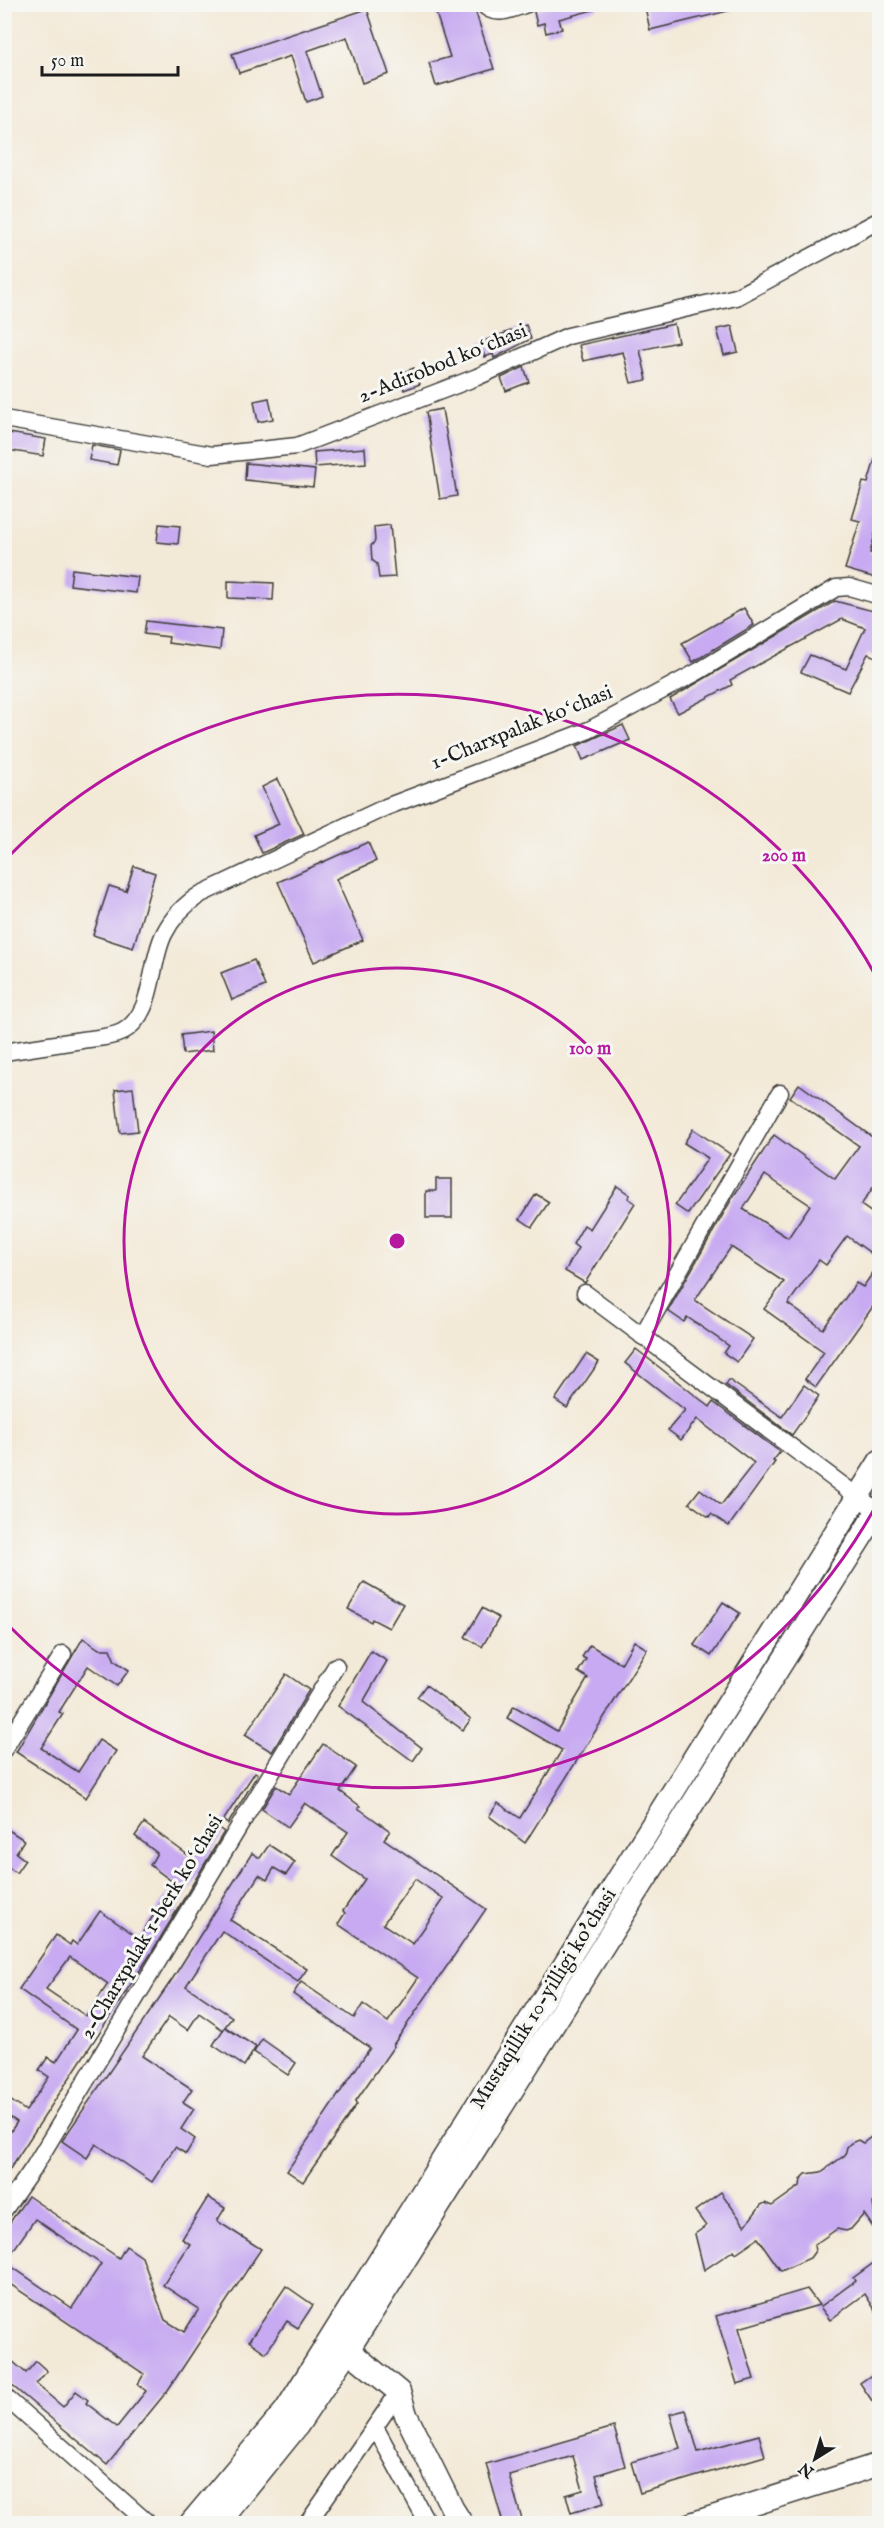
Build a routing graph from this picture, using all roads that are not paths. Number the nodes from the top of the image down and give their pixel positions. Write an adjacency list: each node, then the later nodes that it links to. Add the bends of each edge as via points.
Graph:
1 (483, 4): 2 (street, via 492,12 504,12)
2 (527, 4)
3 (879, 220): 4 (street, 2-Adirobod koʻchasi, via 736,297 568,336 477,377 297,446 212,455)
4 (4, 419)
5 (879, 596): 6 (street, 1-Charxpalak koʻchasi, via 849,587 836,588 699,671 589,730 386,807 201,894 186,904 165,933 141,1015 130,1026 104,1037)
6 (4, 1052)
7 (780, 1093): 9 (street)
8 (585, 1293): 9 (street)
9 (642, 1336): 11 (street)
10 (879, 1461): 11 (main road, Mustaqillik 10-yilligi ko'chasi)
11 (858, 1497): 12 (street); 23 (main road, Mustaqillik 10-yilligi ko'chasi, via 286,2410)
12 (878, 1509): 17 (main road, Mustaqillik 10-yilligi ko'chasi)
13 (63, 1654): 15 (street)
14 (336, 1665): 16 (street, 2-Charxpalak 1-berk koʻchasi, via 34,2167)
15 (4, 1749)
16 (4, 2210)
17 (348, 2350): 18 (main road); 24 (main road, Mustaqillik 10-yilligi ko'chasi, via 297,2426)
18 (399, 2391): 20 (street); 27 (main road, via 406,2415)
19 (4, 2396): 22 (street)
20 (375, 2427): 25 (street); 26 (street)
21 (879, 2464): 28 (main road)
22 (149, 2523)
23 (190, 2523)
24 (218, 2523)
25 (307, 2523)
26 (428, 2523)
27 (462, 2523)
28 (691, 2523)

